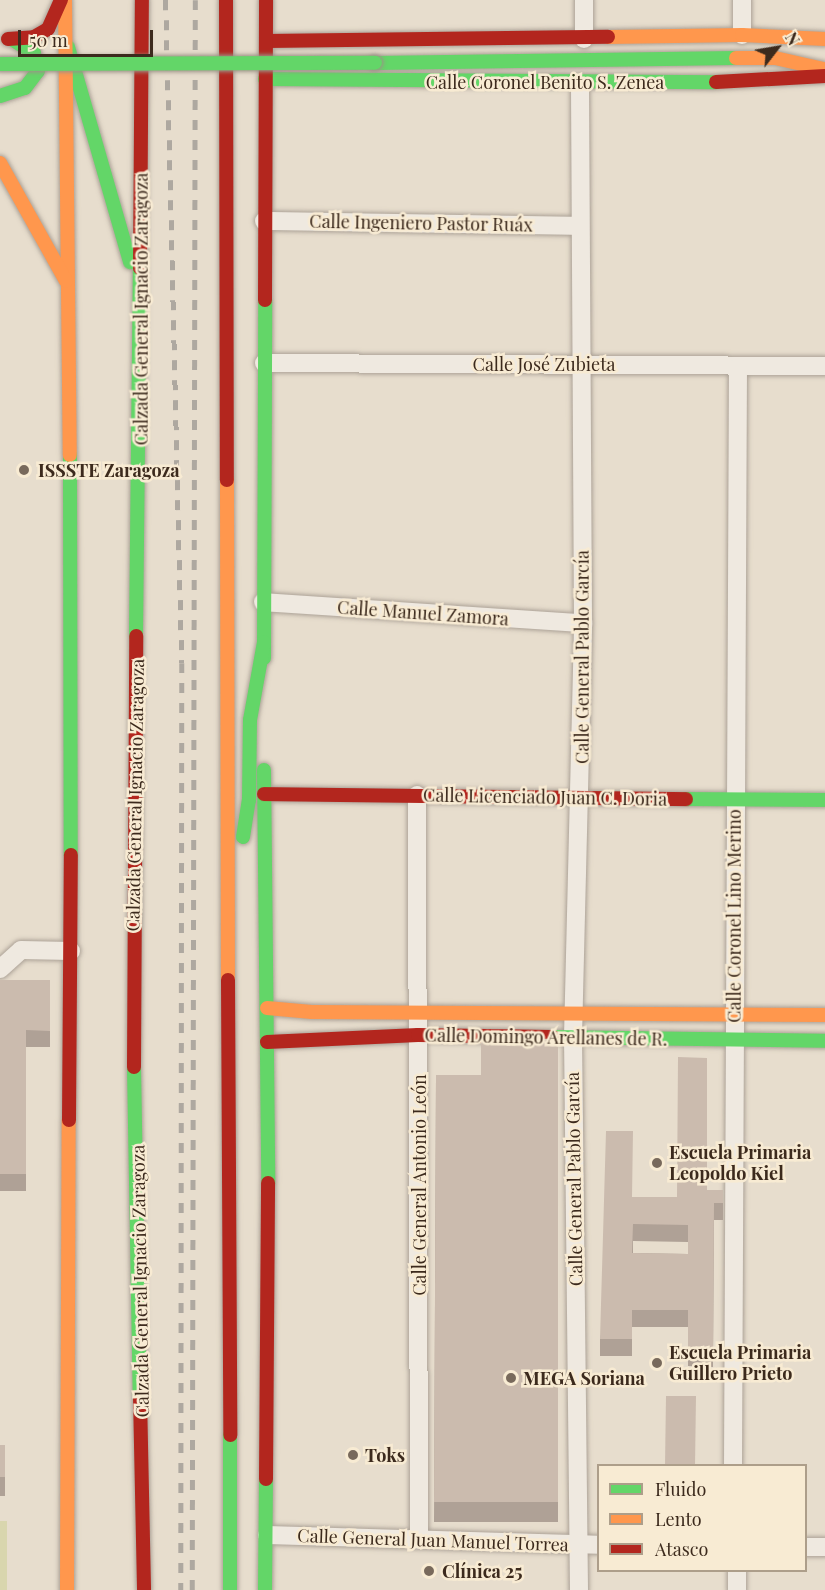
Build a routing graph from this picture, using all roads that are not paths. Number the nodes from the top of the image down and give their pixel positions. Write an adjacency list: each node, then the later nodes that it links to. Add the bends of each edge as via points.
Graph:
1 (63, 0): 8 (main road, via 48,29 34,36); 14 (main road)
2 (142, 0): 27 (main road, Calzada General Ignacio Zaragoza)
3 (226, 0): 40 (main road)
4 (266, 0): 12 (main road)
5 (584, 0): 9 (street)
6 (742, 0): 7 (street)
7 (742, 35): 9 (main road); 10 (main road)
8 (6, 39): 22 (main road, via 34,53 38,71 25,88)
9 (584, 39): 11 (main road)
10 (825, 39)
11 (335, 40): 12 (main road); 20 (main road, via 324,60)
12 (266, 41): 19 (main road)
13 (825, 44): 15 (main road, Calle Coronel Benito S. Zenea)
14 (68, 47): 26 (main road); 27 (main road, via 115,203)
15 (775, 58): 16 (main road, Calle Coronel Benito S. Zenea, bridge); 17 (main road, Calle Coronel Benito S. Zenea)
16 (0, 64)
17 (825, 69)
18 (825, 76): 21 (main road, Calle Coronel Benito S. Zenea, via 774,81)
19 (265, 79): 20 (main road, Calle Coronel Benito S. Zenea); 24 (main road)
20 (336, 80): 21 (main road, Calle Coronel Benito S. Zenea)
21 (580, 83): 25 (street, Calle General Pablo García)
22 (0, 96)
23 (0, 163): 26 (main road, via 61,266)
24 (264, 221): 25 (street, Calle Ingeniero Pastor Ruáx); 28 (main road)
25 (578, 226): 29 (street, Calle General Pablo García)
26 (69, 297): 41 (main road)
27 (142, 311): 64 (main road, Calzada General Ignacio Zaragoza, via 133,991)
28 (264, 363): 29 (street, Calle José Zubieta); 32 (main road)
29 (580, 363): 31 (street, Calle José Zubieta); 33 (street, Calle General Pablo García)
30 (825, 366): 31 (street, Calle José Zubieta)
31 (738, 367): 37 (street, Calle Coronel Lino Merino)
32 (263, 602): 33 (street, Calle Manuel Zamora); 34 (main road)
33 (583, 623): 38 (street, Calle General Pablo García)
34 (264, 642): 35 (main road); 40 (main road, via 250,720 249,801)
35 (264, 794): 36 (main road, Calle Licenciado Juan C. Doria); 43 (main road)
36 (417, 795): 38 (main road, Calle Licenciado Juan C. Doria); 46 (street, Calle General Antonio León)
37 (734, 799): 38 (main road, Calle Licenciado Juan C. Doria); 39 (main road, Calle Licenciado Juan C. Doria); 45 (street, Calle Coronel Lino Merino)
38 (580, 800): 47 (street, Calle General Pablo García)
39 (825, 801)
40 (227, 945): 65 (main road)
41 (70, 951): 42 (street, via 21,950); 63 (main road)
42 (0, 969)
43 (267, 1008): 44 (main road, Calle Domingo Arellanes de R.); 54 (main road)
44 (312, 1012): 46 (main road, Calle Domingo Arellanes de R.); 51 (main road)
45 (735, 1012): 47 (main road, Calle Domingo Arellanes de R.); 48 (main road, Calle Domingo Arellanes de R.); 52 (street, Calle Coronel Lino Merino)
46 (417, 1013): 47 (main road, Calle Domingo Arellanes de R.); 49 (street, Calle General Antonio León)
47 (575, 1013): 50 (street, Calle General Pablo García)
48 (825, 1015)
49 (418, 1035): 50 (main road, Calle Domingo Arellanes de R.); 51 (main road, Calle Domingo Arellanes de R.); 57 (street, Calle General Antonio León)
50 (573, 1037): 52 (main road, Calle Domingo Arellanes de R.); 58 (street, Calle General Pablo García)
51 (315, 1038): 54 (main road, Calle Domingo Arellanes de R.)
52 (734, 1039): 53 (main road, Calle Domingo Arellanes de R.); 55 (street, Calle Coronel Lino Merino)
53 (825, 1041)
54 (267, 1042): 56 (main road)
55 (733, 1464)
56 (267, 1535): 57 (street, Calle General Juan Manuel Torrea); 66 (main road)
57 (419, 1538): 58 (street, Calle General Juan Manuel Torrea)
58 (578, 1545): 59 (street, Calle General Juan Manuel Torrea); 67 (street, Calle General Pablo García)
59 (597, 1545)
60 (807, 1547): 61 (street)
61 (825, 1547)
62 (737, 1572): 68 (street)
63 (67, 1590)
64 (144, 1590)
65 (230, 1590)
66 (265, 1590)
67 (579, 1590)
68 (737, 1590)

